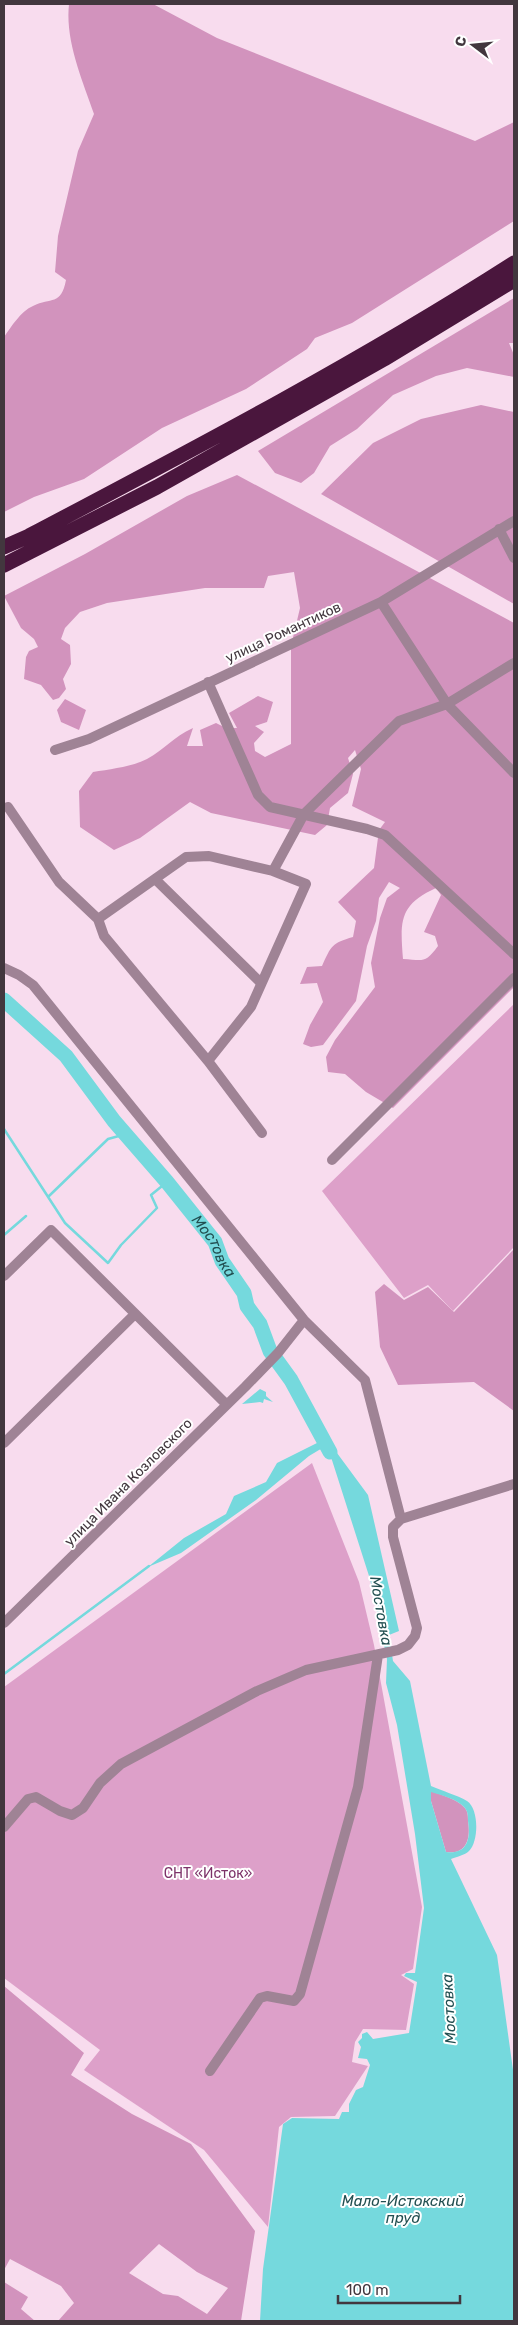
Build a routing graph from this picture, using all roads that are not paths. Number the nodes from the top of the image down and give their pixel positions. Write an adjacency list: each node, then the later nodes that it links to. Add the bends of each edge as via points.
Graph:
1 (514, 262): 5 (highway, via 386,342 204,444)
2 (514, 280): 7 (highway, via 165,482)
3 (514, 521): 4 (street, улица Романтиков)
4 (500, 530): 6 (street); 8 (street, улица Романтиков)
5 (4, 547)
6 (514, 558)
7 (4, 564)
8 (381, 602): 10 (street, улица Романтиков); 11 (street)
9 (514, 663): 11 (street)
10 (208, 682): 12 (street, улица Романтиков, via 89,739); 15 (street, via 258,796 270,807)
11 (447, 704): 13 (street); 15 (street, via 399,721)
12 (55, 750)
13 (514, 773)
14 (8, 807): 18 (street, via 59,882)
15 (304, 814): 16 (street); 19 (street, via 385,835)
16 (273, 871): 17 (street, via 209,856 186,857); 22 (street, via 306,884)
17 (155, 879): 18 (street); 22 (street)
18 (98, 919): 23 (street, via 104,936)
19 (514, 954)
20 (4, 968): 28 (street, via 33,985)
21 (514, 978): 25 (street)
22 (261, 983): 23 (street, via 251,1007)
23 (208, 1061): 24 (street)
24 (262, 1133)
25 (332, 1160)
26 (4, 1276): 27 (street, via 51,1230)
27 (135, 1314): 29 (street); 30 (street)
28 (304, 1320): 29 (street, улица Ивана Козловского, via 274,1356); 32 (street, via 365,1380)
29 (226, 1404): 33 (street, улица Ивана Козловского)
30 (4, 1443)
31 (514, 1484): 32 (street)
32 (401, 1519): 34 (street, via 393,1527 392,1537 416,1628 415,1636 408,1645)
33 (4, 1623)
34 (381, 1654): 35 (street, via 306,1670 257,1691 121,1764 100,1783 83,1808 72,1815 36,1797 28,1799); 36 (street, via 358,1787 300,1994 294,2001 268,1996 260,1998)
35 (4, 1827)
36 (210, 2071)

